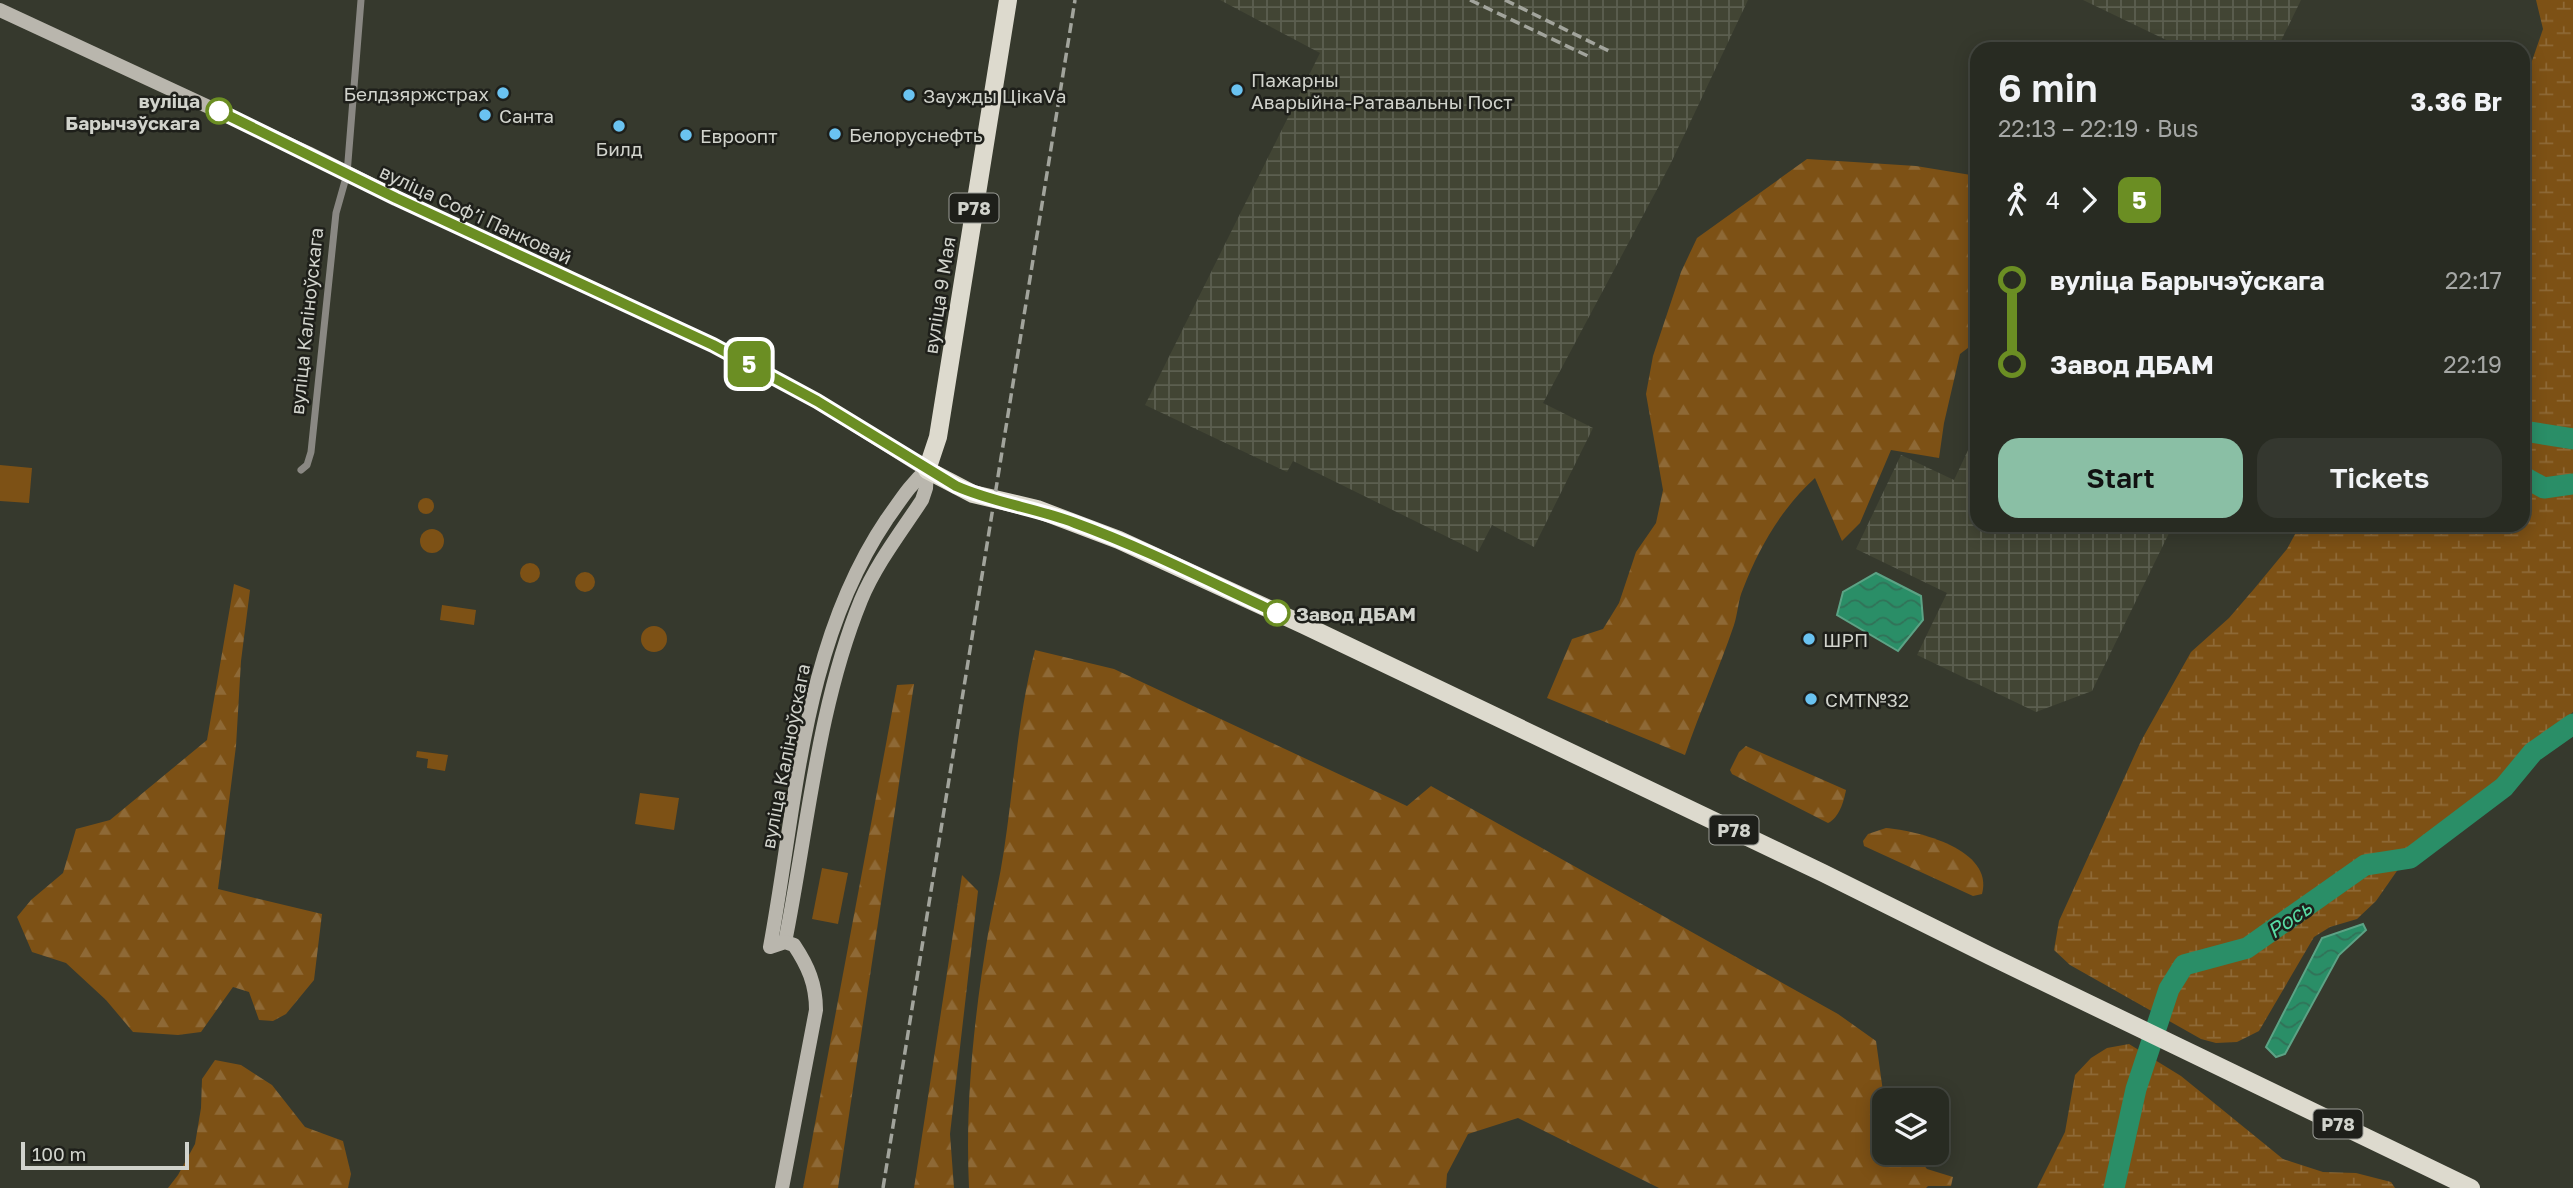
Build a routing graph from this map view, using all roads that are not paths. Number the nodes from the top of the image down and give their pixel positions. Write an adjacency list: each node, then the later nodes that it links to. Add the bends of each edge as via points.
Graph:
1 (361, 0): 4 (street)
2 (1008, 0): 6 (main road, вуліца 9 Мая / Р78, via 938,437)
3 (0, 10): 4 (street, вуліца Софʼі Панковай)
4 (347, 173): 5 (street, вуліца Каліноўскага, via 336,213 311,452); 6 (street, вуліца Софʼі Панковай, via 713,345 817,401)
5 (300, 470)
6 (927, 470): 7 (street, вуліца Каліноўскага, via 922,500 872,578 842,653); 7 (street, вуліца Каліноўскага, via 914,481 873,540 845,595 827,645 813,693 770,947); 9 (main road, Р78, via 973,494 1037,509 1143,551 1304,625)
7 (785, 942): 8 (street, via 794,945 808,967 816,990 816,1010)
8 (782, 1188)
9 (2471, 1188)

